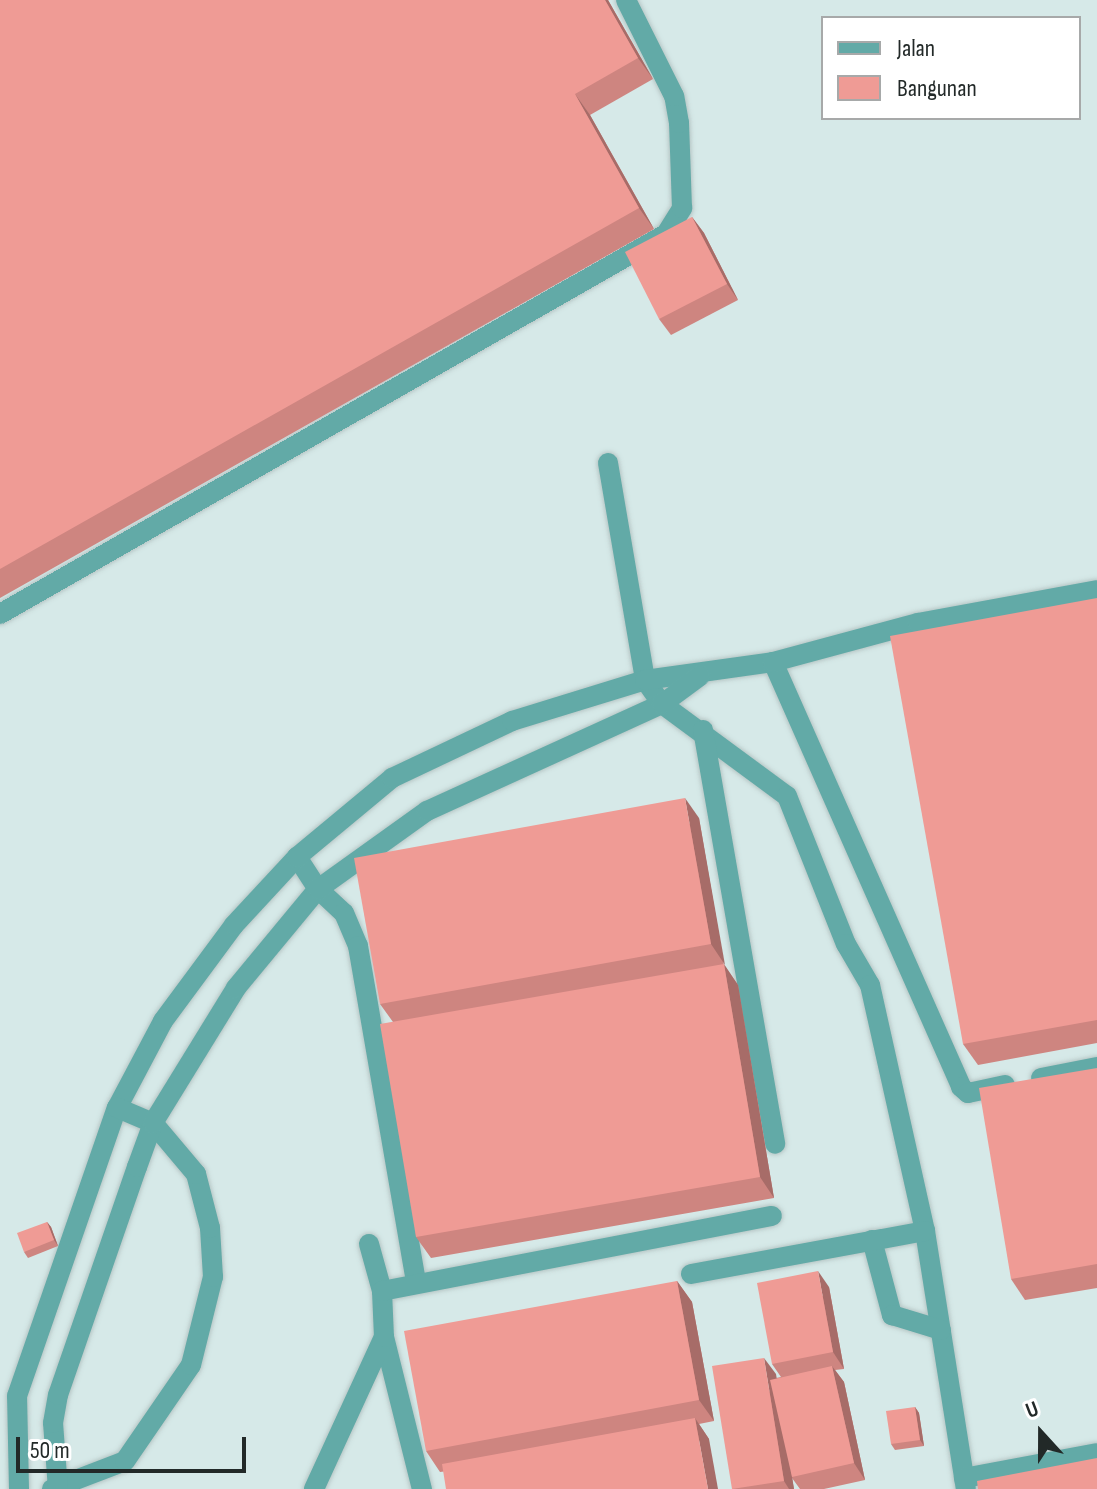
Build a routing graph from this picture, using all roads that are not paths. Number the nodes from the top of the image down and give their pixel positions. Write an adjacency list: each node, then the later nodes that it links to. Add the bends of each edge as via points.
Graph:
1 (626, 0): 4 (lane, via 674,96 679,123 682,208 666,234)
2 (608, 463): 7 (lane)
3 (1097, 590): 5 (lane, via 918,623)
4 (0, 614)
5 (773, 662): 6 (lane); 12 (lane, via 961,1087 968,1093)
6 (700, 676): 7 (lane); 8 (lane)
7 (645, 680): 8 (lane); 10 (lane, via 512,721 392,778)
8 (662, 704): 9 (lane); 11 (lane, via 427,811)
9 (703, 730): 15 (lane); 17 (lane, via 787,796 846,944 870,985)
10 (297, 857): 11 (lane); 13 (lane, via 234,925 163,1021)
11 (318, 889): 14 (lane, via 236,988); 21 (lane, via 344,913 358,946)
12 (1097, 1067)
13 (117, 1108): 14 (lane); 28 (lane, via 17,1396)
14 (153, 1123): 27 (lane, via 58,1395 53,1423); 27 (lane, via 196,1174 210,1228 213,1277 191,1365 125,1461)
15 (775, 1144)
16 (772, 1216): 21 (lane)
17 (925, 1231): 18 (lane); 23 (lane)
18 (872, 1240): 20 (lane); 23 (lane, via 892,1315)
19 (369, 1244): 22 (lane)
20 (691, 1274)
21 (416, 1281): 22 (lane)
22 (382, 1291): 24 (lane)
23 (941, 1330): 26 (lane)
24 (384, 1337): 29 (lane); 30 (lane)
25 (1097, 1453): 26 (lane)
26 (965, 1484)
27 (56, 1488)
28 (19, 1489)
29 (314, 1489)
30 (422, 1489)

